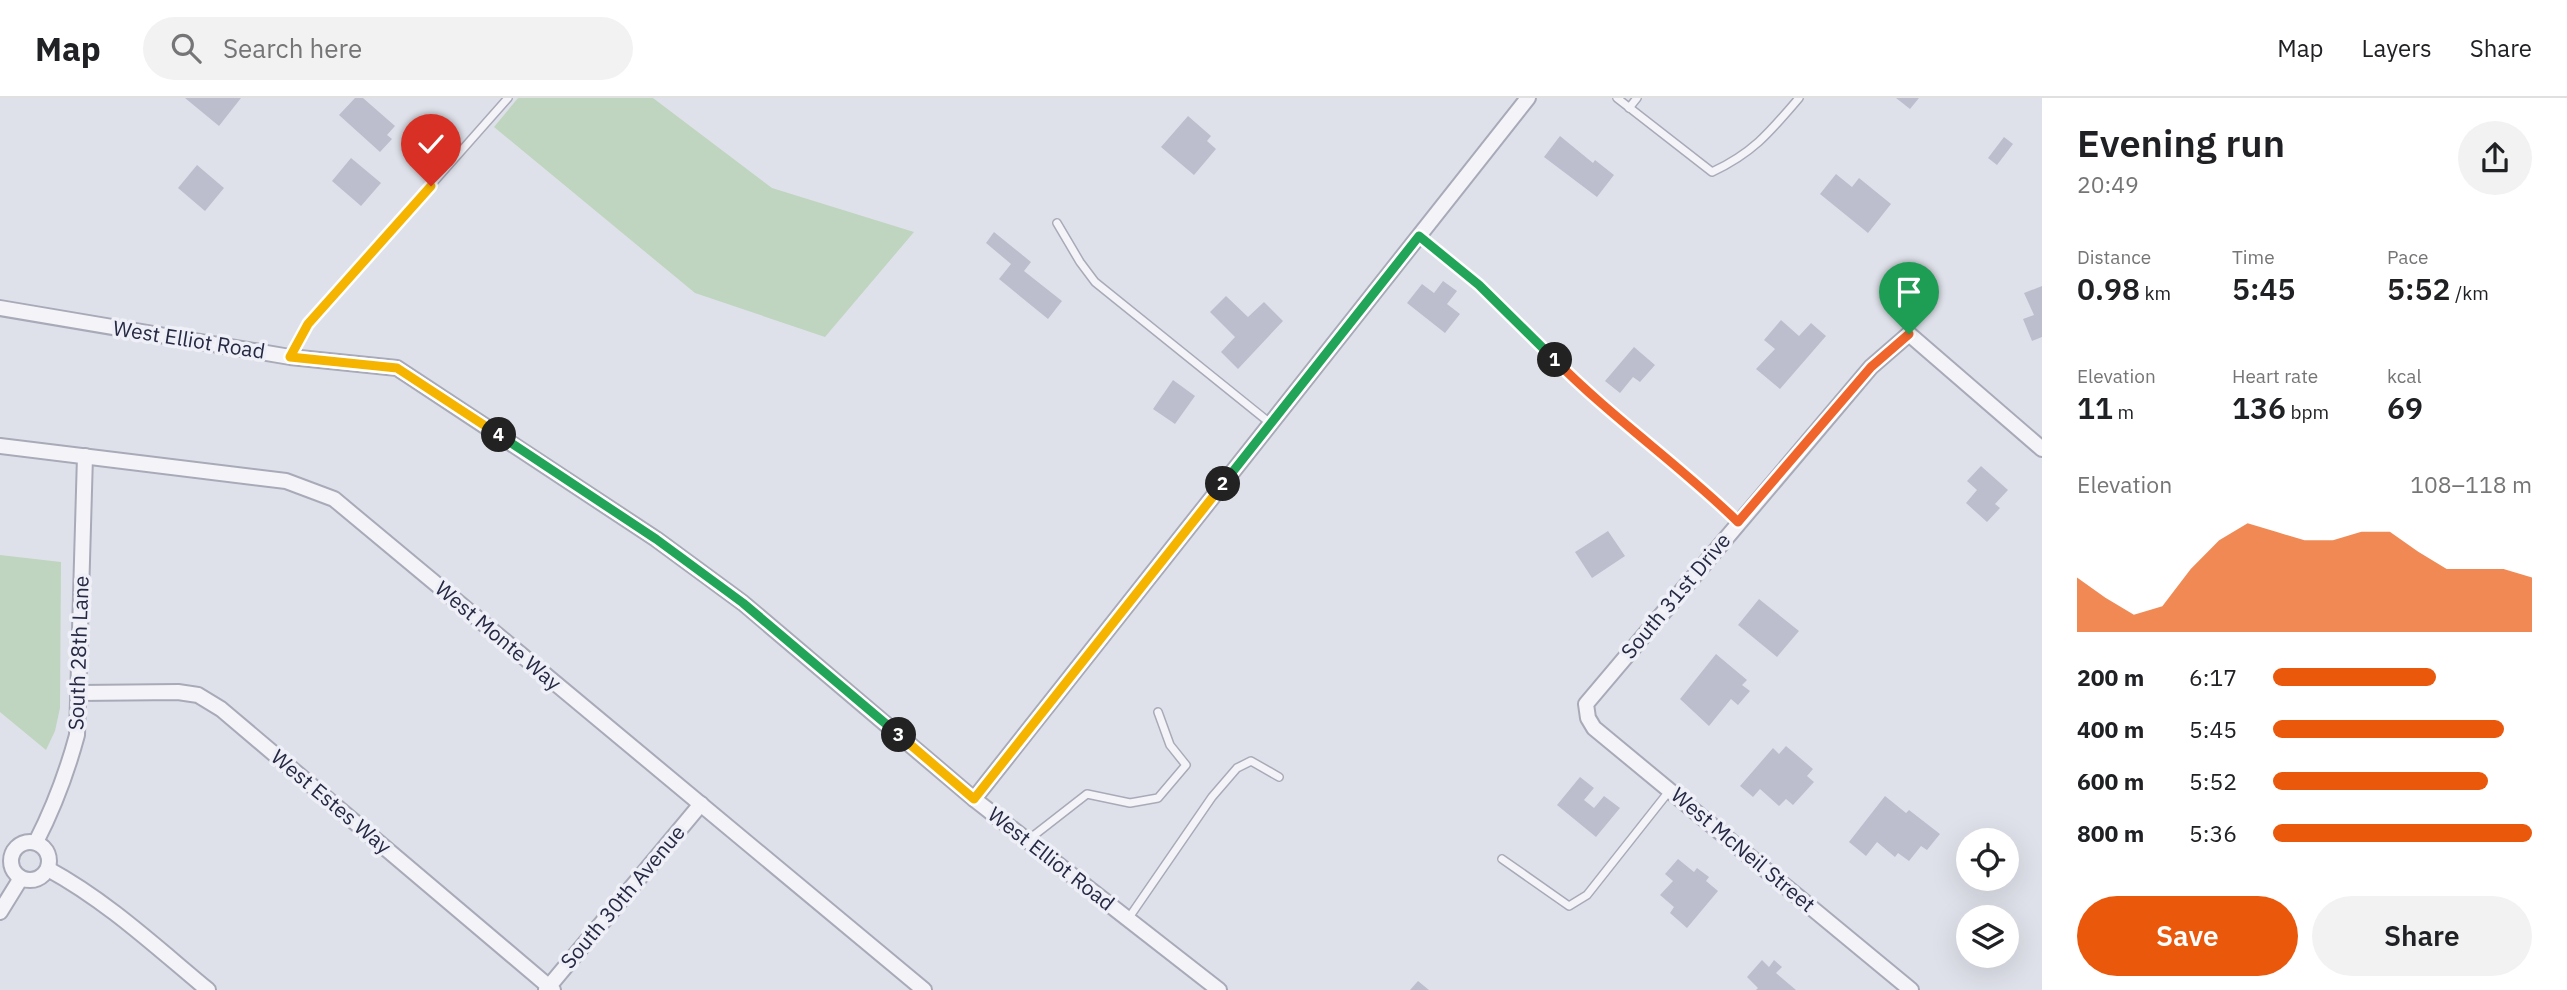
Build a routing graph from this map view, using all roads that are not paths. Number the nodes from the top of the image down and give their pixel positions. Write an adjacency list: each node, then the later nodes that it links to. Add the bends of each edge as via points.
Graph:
1 (508, 98): 10 (lane, via 308,324)
2 (1528, 98): 8 (street)
3 (1617, 98): 6 (lane)
4 (1637, 98): 6 (lane)
5 (1799, 98): 6 (lane, via 1758,145 1712,172)
6 (1629, 108)
7 (1057, 223): 11 (lane, via 1095,282)
8 (1419, 236): 11 (street); 15 (lane, via 1479,285 1572,378)
9 (0, 308): 10 (street, West Elliot Road)
10 (290, 357): 21 (street, West Elliot Road, via 397,368 721,587)
11 (1270, 424): 21 (street)
12 (0, 446): 14 (street, West Monte Way)
13 (2042, 449): 15 (street, South 31st Drive, via 1909,334 1871,367)
14 (85, 456): 16 (street, South 28th Lane); 22 (street, West Monte Way, via 286,481 334,499)
15 (1738, 522): 17 (street, South 31st Drive)
16 (79, 693): 24 (street, South 28th Lane, via 77,734 67,772); 31 (street, West Estes Way, via 178,692 198,695 221,709)
17 (1586, 704): 20 (street, West McNeil Street, via 1594,728)
18 (1158, 712): 23 (lane, via 1170,745 1186,765 1158,798 1130,803 1087,794)
19 (1279, 777): 30 (lane, via 1251,761 1237,768)
20 (1671, 790): 26 (lane, via 1587,895 1569,906); 35 (street, West McNeil Street)
21 (974, 799): 23 (street, West Elliot Road)
22 (701, 804): 31 (street, South 30th Avenue); 33 (street, West Monte Way)
23 (1027, 841): 30 (street, West Elliot Road)
24 (36, 842): 25 (street, via 23,842); 27 (street, via 49,856)
25 (5, 853): 28 (street)
26 (1502, 859)
27 (48, 869): 28 (street, via 33,880); 32 (street, via 103,903)
28 (20, 878): 29 (street)
29 (0, 912)
30 (1128, 919): 34 (street, West Elliot Road)
31 (549, 989)
32 (208, 990)
33 (924, 990)
34 (1219, 990)
35 (1911, 990)

